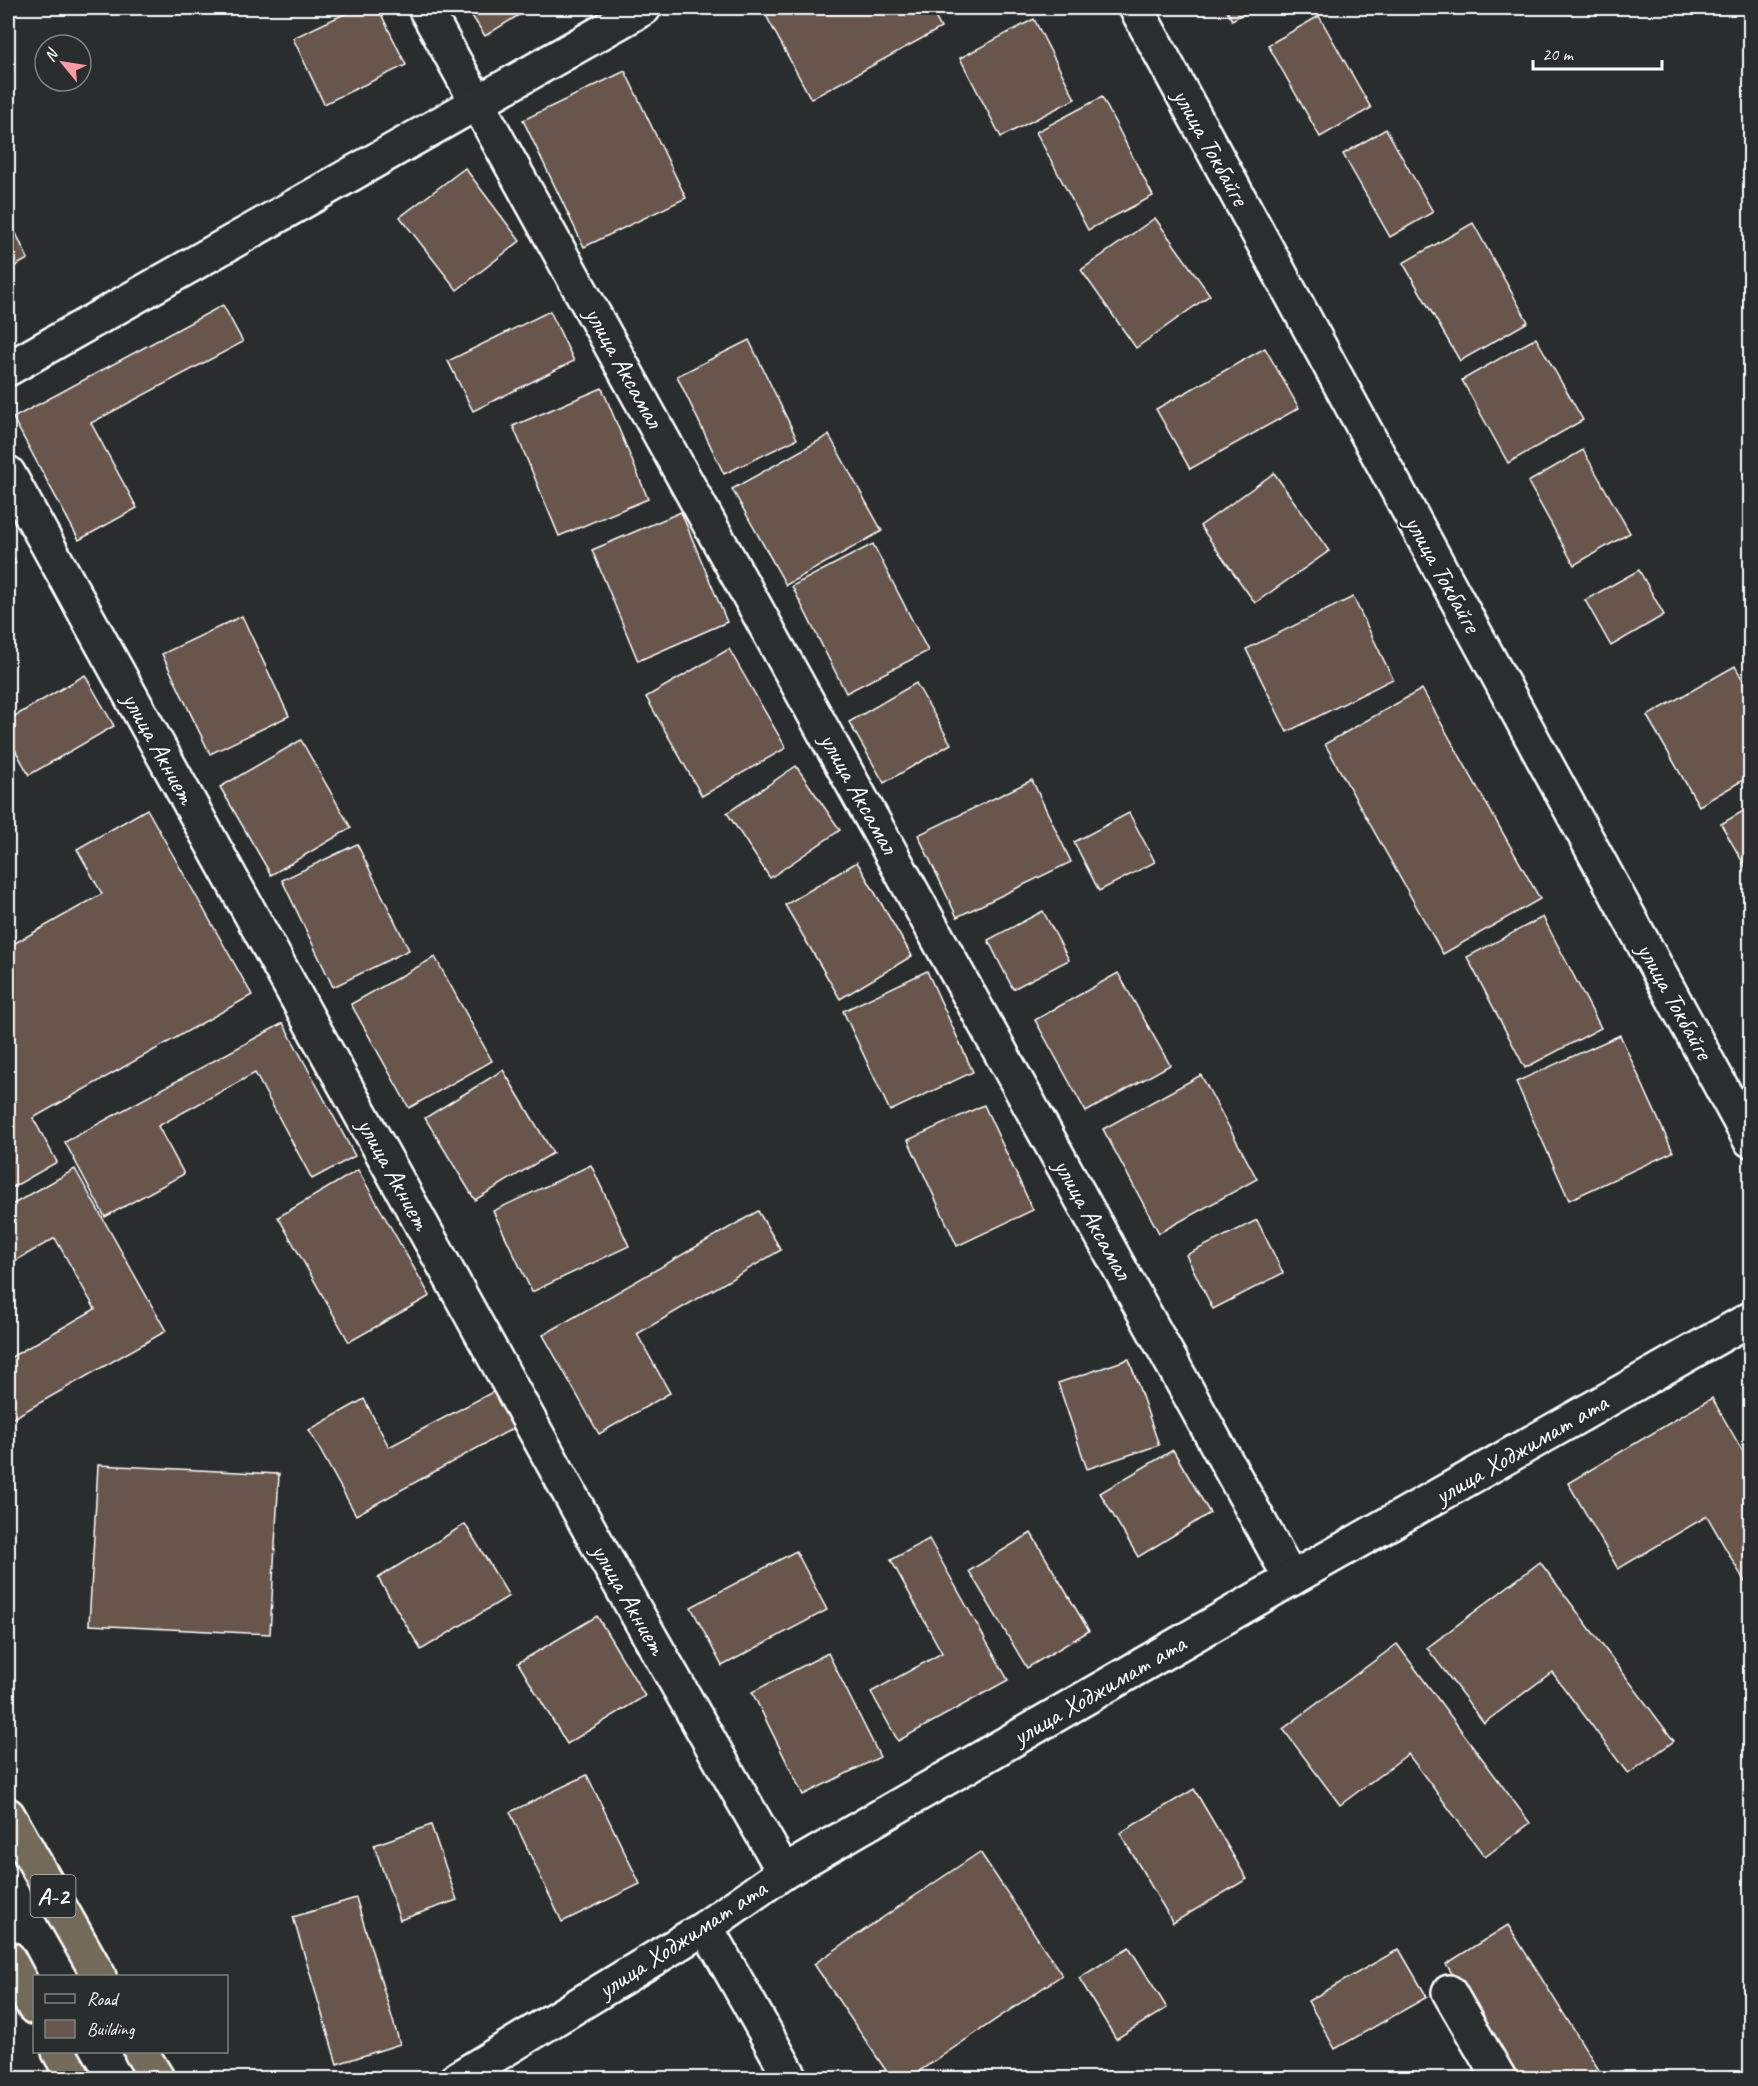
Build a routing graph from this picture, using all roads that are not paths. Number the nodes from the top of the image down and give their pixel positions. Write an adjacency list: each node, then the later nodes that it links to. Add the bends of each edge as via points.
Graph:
1 (425, 8): 4 (street, улица Аксамал)
2 (645, 8): 4 (street)
3 (1136, 8): 7 (street, улица Токбайге)
4 (478, 101): 5 (street); 9 (street, улица Аксамал)
5 (8, 369)
6 (8, 473): 11 (street, улица Акниет, via 604,1556)
7 (1750, 1140)
8 (1750, 1319): 9 (street, улица Ходжимат ата)
9 (1292, 1579): 11 (street, улица Ходжимат ата)
10 (8, 1815): 14 (highway, A-2)
11 (784, 1872): 12 (street, улица Ходжимат ата)
12 (706, 1927): 21 (street, улица Ходжимат ата); 22 (street)
13 (8, 1958): 16 (highway)
14 (98, 1975)
15 (1449, 1992): 23 (street)
16 (33, 2005)
17 (60, 2053): 19 (highway)
18 (142, 2053): 20 (highway)
19 (74, 2079)
20 (157, 2079)
21 (458, 2079)
22 (791, 2079)
23 (1499, 2079)

